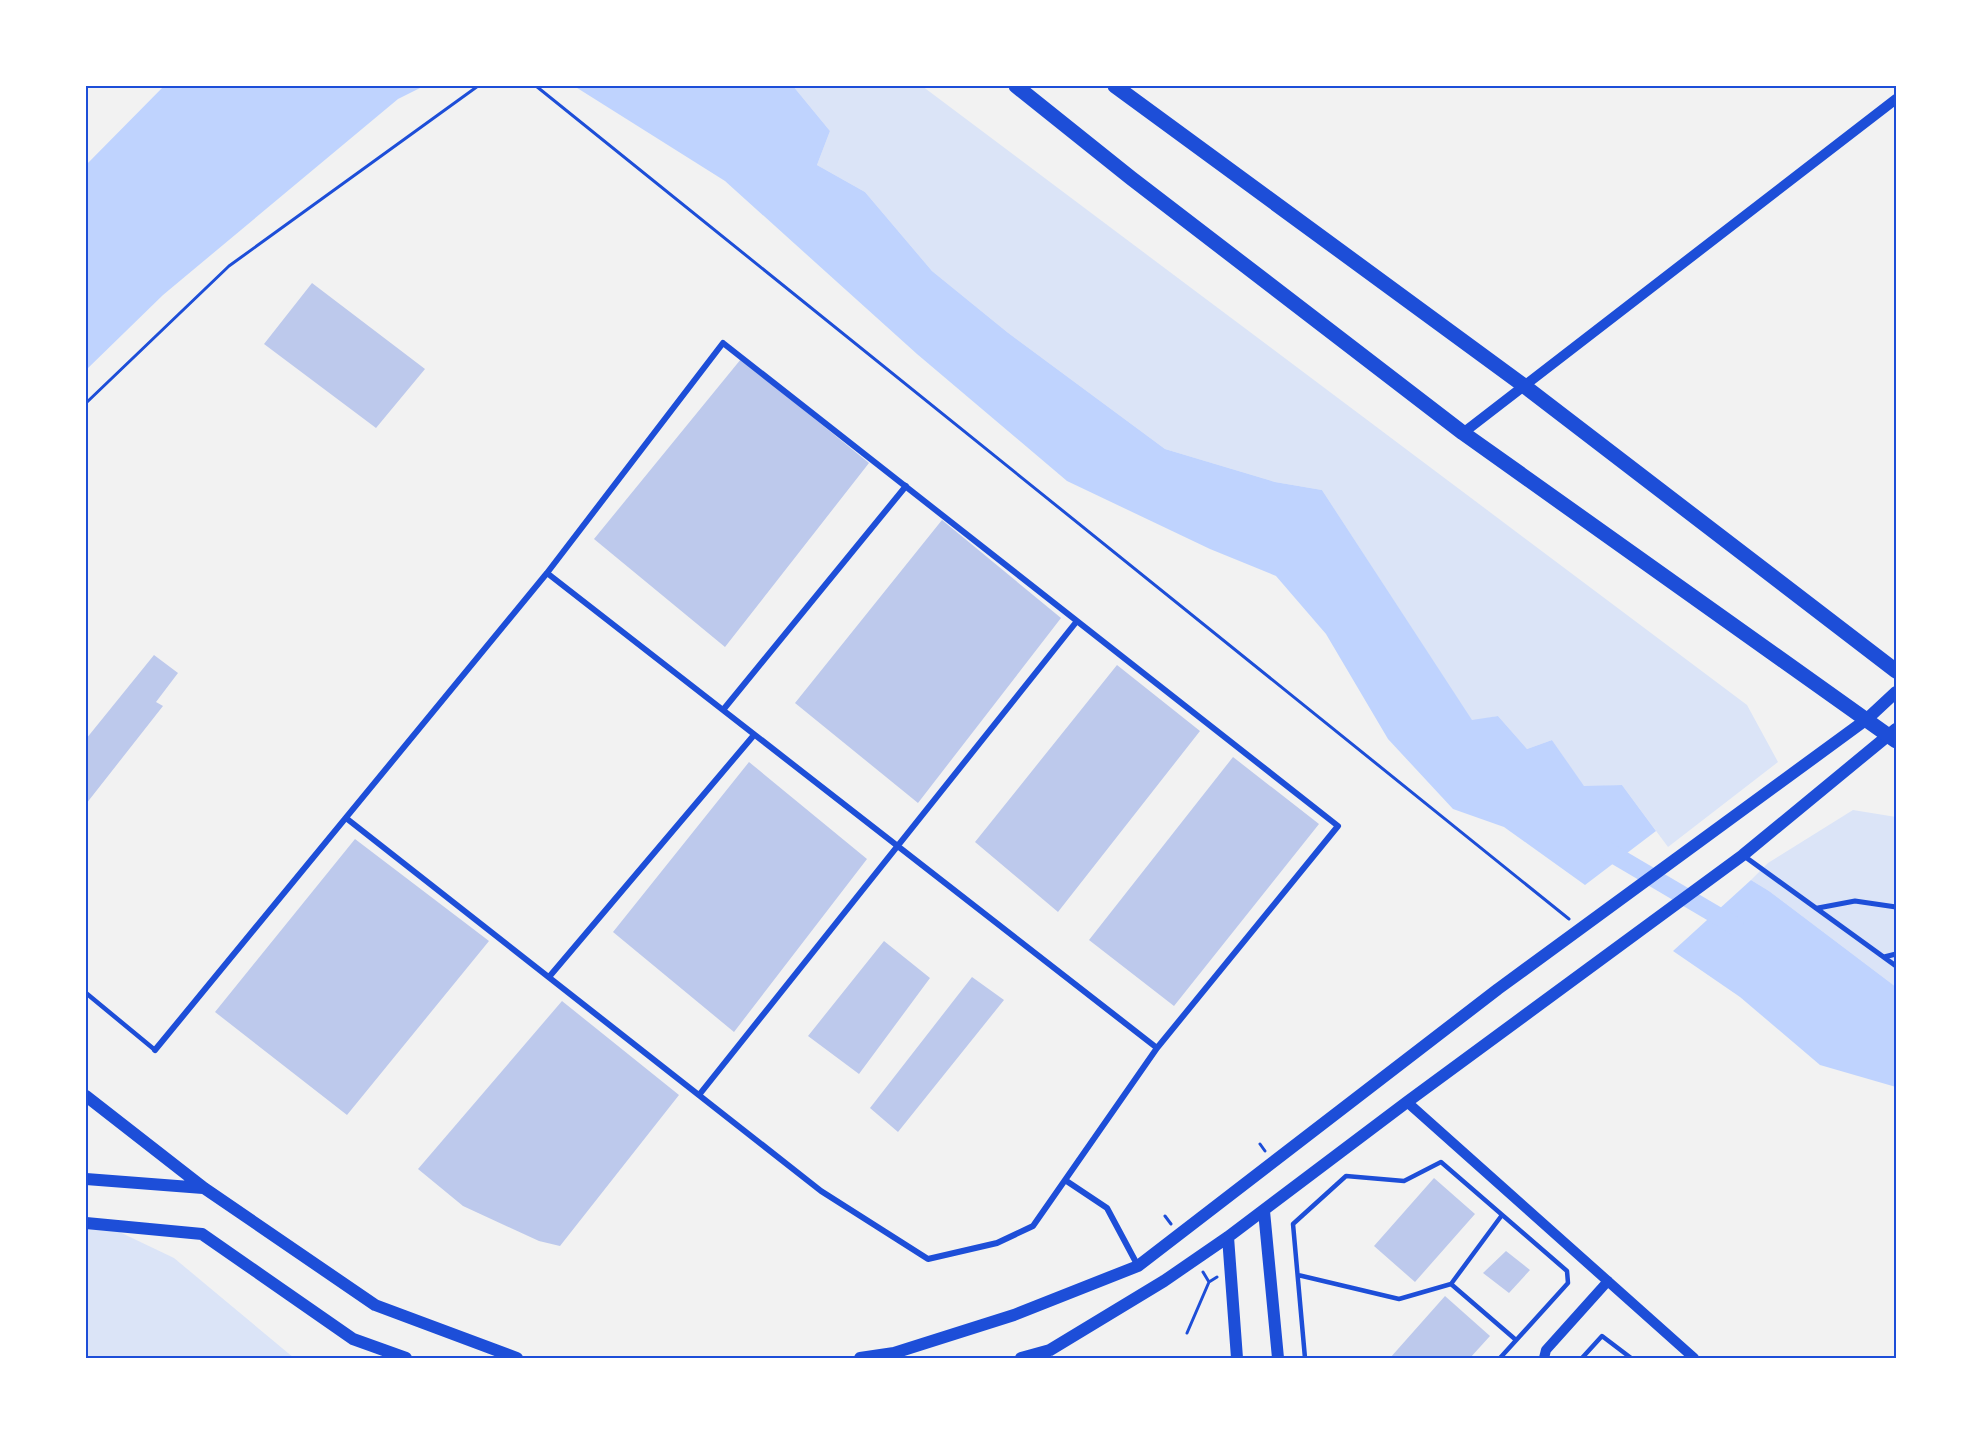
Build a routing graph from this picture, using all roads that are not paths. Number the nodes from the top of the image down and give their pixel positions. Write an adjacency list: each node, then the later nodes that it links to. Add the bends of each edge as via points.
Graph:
1 (1016, 86): 5 (main road)
2 (1115, 86): 4 (main road)
3 (1896, 99): 4 (street)
4 (1524, 385): 5 (street); 9 (main road)
5 (1463, 433): 12 (main road)
6 (906, 486): 7 (street, via 723,343); 8 (street); 11 (street)
7 (547, 573): 11 (street); 15 (street)
8 (1077, 621): 16 (street); 25 (street, via 1338,826)
9 (1896, 671)
10 (1896, 692): 12 (main road)
11 (723, 710): 13 (street)
12 (1867, 719): 14 (main road); 37 (main road, via 1498,989)
13 (754, 735): 16 (street); 23 (street)
14 (1894, 735): 17 (main road)
15 (346, 818): 23 (street); 26 (street)
16 (898, 846): 25 (street); 27 (street)
17 (1743, 855): 18 (street); 29 (main road)
18 (1818, 908): 19 (street, via 1855,901); 21 (street)
19 (1896, 908)
20 (1896, 954): 21 (street)
21 (1884, 957): 22 (street)
22 (1896, 966)
23 (549, 977): 27 (street)
24 (86, 993): 26 (lane)
25 (1157, 1048): 31 (street)
26 (155, 1050)
27 (699, 1095): 31 (street, via 821,1191 928,1259 997,1243 1033,1226)
28 (86, 1096): 32 (main road)
29 (1407, 1101): 33 (main road); 39 (street)
30 (86, 1179): 32 (main road)
31 (1065, 1180): 37 (street, via 1107,1208)
32 (204, 1188): 43 (main road, via 375,1305)
33 (1264, 1211): 36 (main road); 47 (main road)
34 (1502, 1215): 38 (lane, via 1441,1162 1404,1181 1347,1176 1293,1224); 40 (lane); 41 (lane, via 1567,1271 1568,1283)
35 (86, 1223): 42 (main road, via 202,1234 353,1339)
36 (1228, 1237): 45 (main road, via 1050,1350); 46 (main road)
37 (1138, 1266): 44 (main road, via 1014,1315 894,1353)
38 (1298, 1275): 40 (lane, via 1399,1299); 48 (lane)
39 (1608, 1281): 50 (street, via 1546,1350); 53 (street)
40 (1451, 1284): 41 (lane)
41 (1516, 1340): 49 (lane)
42 (406, 1359)
43 (517, 1359)
44 (860, 1359)
45 (1021, 1359)
46 (1237, 1359)
47 (1278, 1359)
48 (1305, 1359)
49 (1500, 1359)
50 (1544, 1359)
51 (1582, 1359): 52 (lane, via 1602,1336)
52 (1631, 1359)
53 (1694, 1359)

